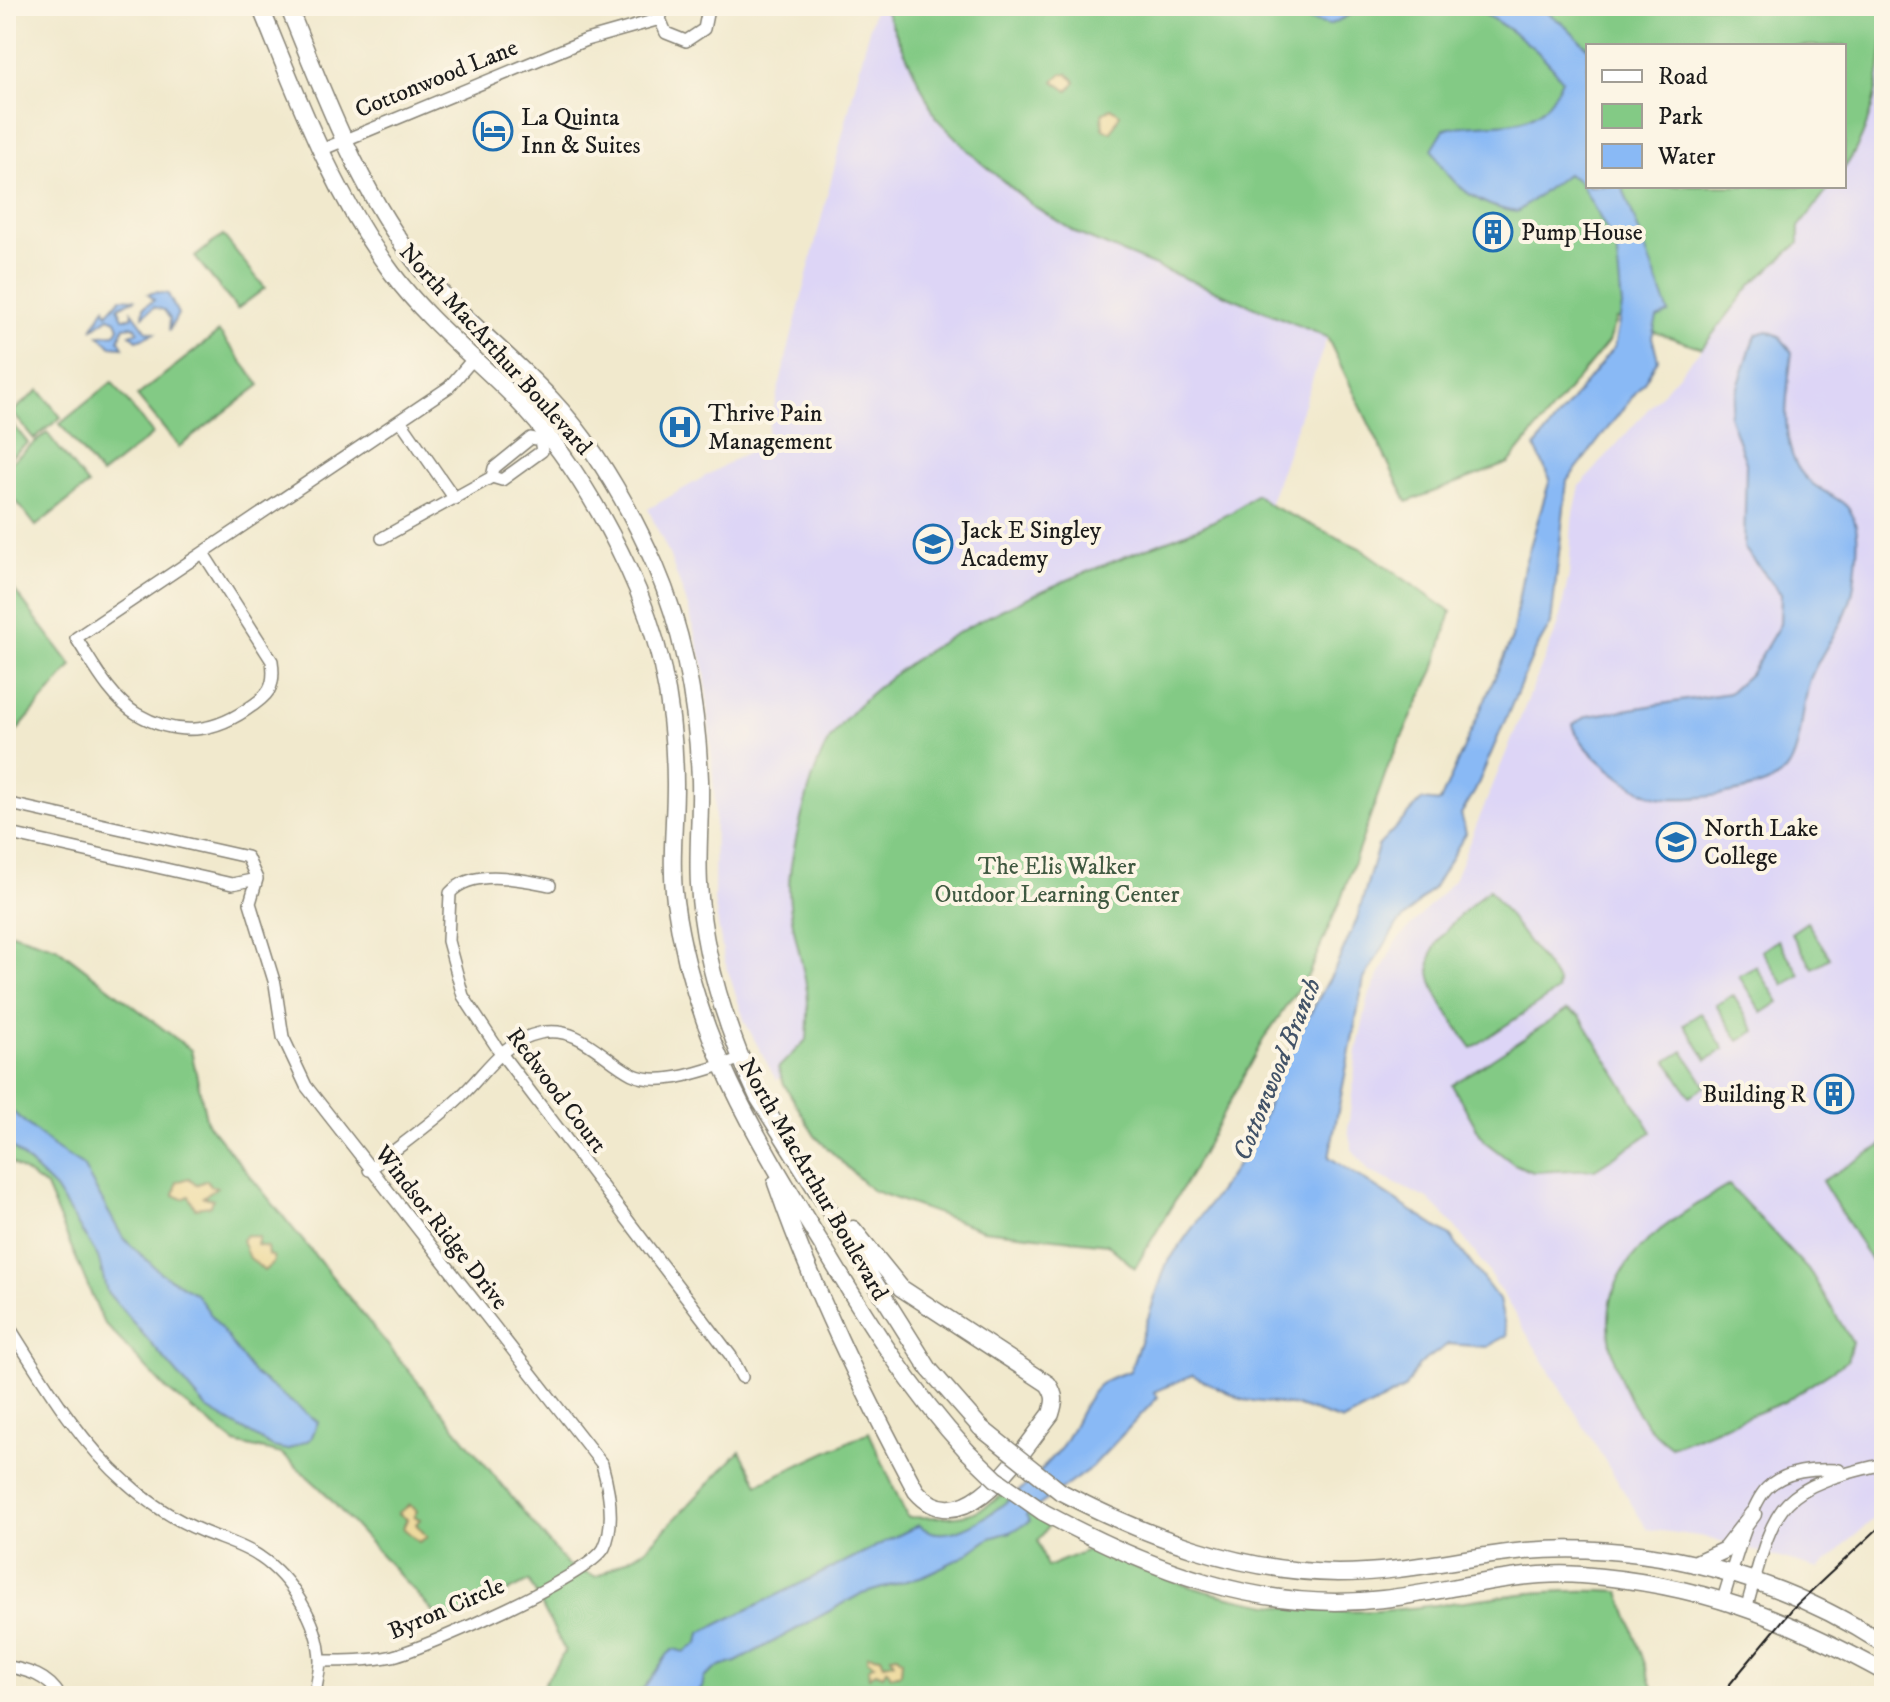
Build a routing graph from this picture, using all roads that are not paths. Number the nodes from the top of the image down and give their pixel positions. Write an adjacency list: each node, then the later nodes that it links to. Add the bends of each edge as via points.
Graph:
1 (260, 6): 7 (main road, North MacArthur Boulevard)
2 (288, 6): 6 (main road, North MacArthur Boulevard)
3 (664, 6): 5 (street)
4 (704, 6): 5 (street, via 707,22 693,39 671,38)
5 (660, 19): 6 (street, Cottonwood Lane, via 606,32)
6 (343, 140): 7 (street, Cottonwood Lane); 12 (main road, North MacArthur Boulevard, via 369,193 412,258 552,400)
7 (321, 150): 8 (main road, North MacArthur Boulevard, via 351,211 392,273)
8 (473, 359): 9 (street, via 449,387); 10 (main road, North MacArthur Boulevard)
9 (400, 420): 11 (street); 15 (street)
10 (543, 436): 11 (street, via 531,438 494,468 492,477); 13 (main road, North MacArthur Boulevard, via 576,470)
11 (455, 499): 14 (street)
12 (627, 508): 13 (main road); 21 (main road, North MacArthur Boulevard, via 673,608 685,662 696,718 703,922)
13 (605, 519): 22 (main road, North MacArthur Boulevard, via 642,600 666,686 673,735 675,896 697,1006)
14 (382, 538)
15 (203, 553): 15 (street, via 76,638 124,704 149,719 194,730 229,722 267,694 275,680 272,661)
16 (6, 803): 18 (street, via 247,857)
17 (6, 833): 18 (street, via 232,884)
18 (257, 879): 24 (street, Windsor Ridge Drive, via 250,903 275,984 283,1037 306,1086)
19 (550, 885): 20 (street, Redwood Court, via 479,878 460,882 450,893 448,941 463,996)
20 (500, 1052): 22 (street, via 540,1033 555,1032 570,1034 633,1074 649,1078); 24 (street, via 461,1096); 27 (street, Redwood Court)
21 (740, 1059): 22 (street); 25 (main road, North MacArthur Boulevard, via 758,1097)
22 (720, 1065): 23 (main road, North MacArthur Boulevard)
23 (764, 1148): 25 (main road, via 789,1222 842,1344 916,1491 932,1505 969,1504 992,1487 1051,1414 1053,1392 901,1288); 35 (main road, North MacArthur Boulevard, bridge, via 897,1365 935,1416 996,1479 1043,1512 1130,1557 1240,1593 1286,1600 1378,1600 1579,1575)
24 (369, 1170): 33 (street, Windsor Ridge Drive, via 602,1464 610,1520 603,1549)
25 (820, 1192): 31 (main road, North MacArthur Boulevard, bridge, via 929,1369 981,1428 1061,1492 1139,1529 1248,1564 1337,1573 1529,1551 1595,1550)
26 (6, 1322): 38 (street, via 47,1385 123,1480 160,1509 240,1545 280,1574 307,1615)
27 (742, 1377)
28 (1884, 1464): 29 (street)
29 (1855, 1470): 30 (street, via 1814,1469 1787,1476 1766,1488); 34 (street, via 1825,1478 1786,1502 1775,1517)
30 (1753, 1514): 31 (main road, via 1725,1550); 32 (street)
31 (1694, 1564): 32 (main road, North MacArthur Boulevard)
32 (1731, 1573): 34 (main road, North MacArthur Boulevard); 35 (street)
33 (572, 1575): 38 (street, Byron Circle, via 410,1650 378,1658)
34 (1754, 1583): 36 (street); 37 (main road, North MacArthur Boulevard, via 1824,1609)
35 (1723, 1599): 36 (main road, North MacArthur Boulevard)
36 (1747, 1606): 40 (main road, North MacArthur Boulevard)
37 (1884, 1644)
38 (320, 1661): 42 (street)
39 (6, 1666): 41 (street, via 35,1673)
40 (1884, 1672)
41 (60, 1696)
42 (315, 1696)

